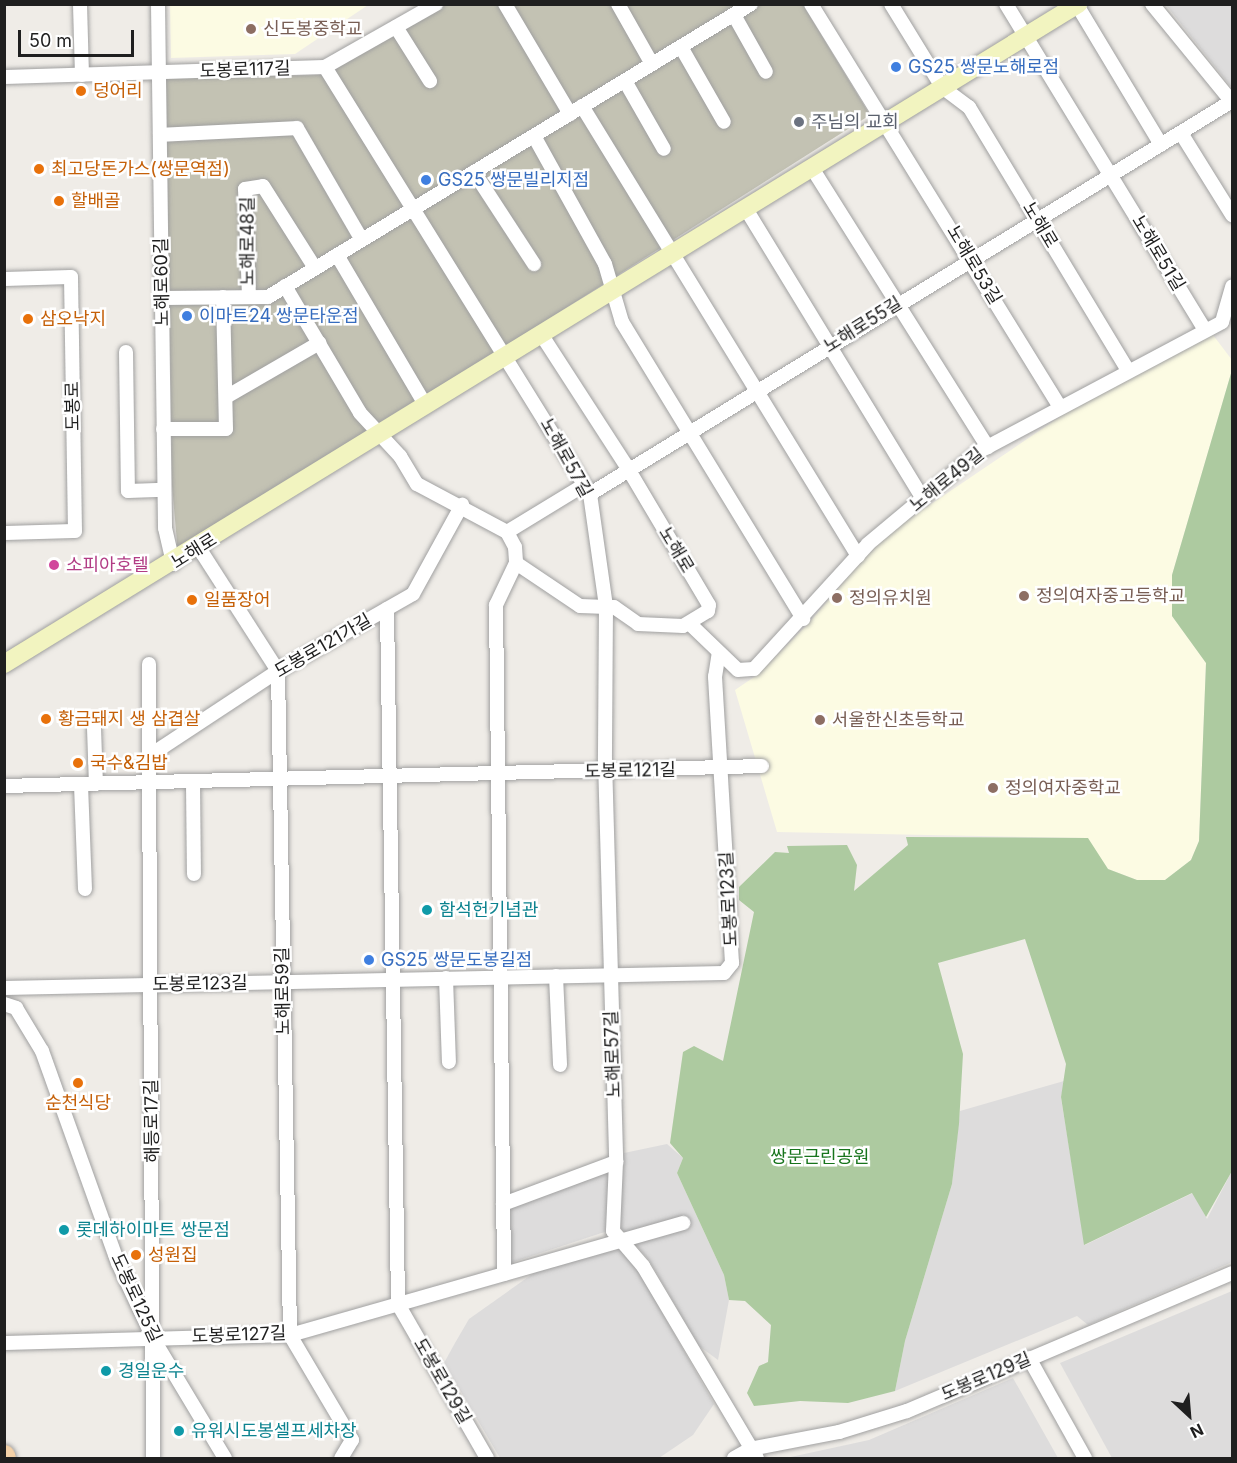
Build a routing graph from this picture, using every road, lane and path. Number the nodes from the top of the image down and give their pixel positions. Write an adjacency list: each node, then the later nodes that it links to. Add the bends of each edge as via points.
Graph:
1 (81, 4): 20 (street)
2 (158, 4): 19 (street, 노해로60길)
3 (436, 4): 13 (street, 도봉로117길)
4 (505, 4): 27 (street)
5 (618, 4): 16 (street)
6 (751, 4): 12 (street, 노해로48길)
7 (811, 4): 29 (street, 노해로53길)
8 (891, 4): 24 (street, 노해로)
9 (1006, 4): 14 (street)
10 (1152, 4): 25 (street)
11 (1077, 5): 14 (main road, 노해로); 33 (street, 노해로)
12 (734, 15): 15 (street, 노해로48길); 18 (street)
13 (396, 27): 17 (street, 도봉로117길); 22 (street)
14 (1024, 37): 24 (main road, 노해로); 37 (street, 노해로51길)
15 (681, 47): 16 (street, 노해로48길); 28 (street)
16 (652, 64): 23 (street, 노해로48길)
17 (325, 67): 19 (street, 도봉로117길); 38 (street)
18 (766, 72)
19 (159, 73): 20 (street, 도봉로117길); 31 (street, 노해로60길)
20 (82, 75): 21 (street, 도봉로117길)
21 (4, 77)
22 (429, 81)
23 (625, 81): 26 (street, 노해로48길); 34 (street)
24 (942, 87): 29 (main road, 노해로); 41 (street, 노해로, via 969,107)
25 (1232, 102): 30 (street)
26 (582, 106): 27 (street, 노해로48길); 43 (street)
27 (570, 114): 32 (street, 노해로48길)
28 (724, 122)
29 (885, 125): 35 (main road, 노해로); 45 (street, 노해로53길)
30 (1181, 133): 33 (street); 40 (street)
31 (160, 135): 42 (street, via 297,128); 54 (street, 노해로60길)
32 (534, 136): 36 (street, 노해로48길); 51 (street, via 605,264)
33 (1161, 145): 37 (street)
34 (664, 149)
35 (812, 168): 39 (main road, 노해로); 55 (street)
36 (474, 172): 38 (street, 노해로48길); 46 (street)
37 (1110, 176): 41 (street); 56 (street, 노해로51길)
38 (412, 209): 42 (street, 노해로48길); 61 (street)
39 (746, 209): 43 (main road, 노해로); 59 (street)
40 (1233, 215)
41 (1037, 220): 45 (street); 62 (street, 노해로)
42 (362, 240): 44 (street, 노해로48길)
43 (671, 254): 51 (main road, 노해로); 63 (street)
44 (337, 255): 47 (street, 노해로48길); 65 (street)
45 (971, 260): 55 (street, 노해로55길); 66 (street, 노해로53길)
46 (534, 264)
47 (315, 268): 49 (street, 노해로48길); 53 (street, 노해로48길, via 263,186 245,189)
48 (4, 279): 77 (street, 도봉로, via 71,277 75,531)
49 (285, 286): 53 (street, 노해로48길, via 267,297); 58 (street)
50 (1233, 286): 56 (street, 노해로49길, via 1222,322)
51 (611, 291): 57 (main road, 노해로); 68 (street, via 622,321)
52 (223, 297): 53 (street, 노해로48길); 54 (street, 노해로48길); 64 (street)
53 (249, 297)
54 (162, 298): 67 (street, 노해로60길)
55 (897, 304): 59 (street, 노해로55길); 70 (street)
56 (1204, 330): 62 (street, 노해로49길)
57 (541, 334): 61 (main road, 노해로); 71 (street, 노해로)
58 (319, 343): 64 (street); 69 (street, via 360,413)
59 (828, 347): 63 (street, 노해로55길); 74 (street)
60 (126, 352): 73 (street, via 128,491)
61 (506, 356): 65 (main road, 노해로); 72 (street, 노해로57길)
62 (1128, 371): 66 (street, 노해로49길)
63 (756, 392): 68 (street, 노해로55길); 79 (street)
64 (226, 397): 67 (street, via 226,429)
65 (426, 406): 69 (main road, 노해로)
66 (1060, 408): 70 (street, 노해로49길)
67 (164, 429): 73 (street, 노해로60길)
68 (689, 433): 71 (street, 노해로55길); 84 (street)
69 (381, 434): 75 (street, via 417,484); 78 (main road, 노해로)
70 (988, 447): 74 (street, 노해로49길)
71 (629, 470): 72 (street, 노해로55길); 85 (street, 노해로, via 709,605 708,611)
72 (587, 489): 76 (street, 노해로55길); 82 (street, 노해로57길)
73 (164, 490): 81 (street, 노해로60길, via 165,528)
74 (923, 499): 79 (street, 노해로49길)
75 (462, 505): 76 (street); 83 (street, 도봉로121가길, via 413,594)
76 (507, 532): 80 (street, via 515,547)
77 (4, 533)
78 (199, 548): 81 (main road, 노해로); 89 (street)
79 (858, 556): 84 (street, 노해로49길)
80 (516, 563): 82 (street, via 580,606); 95 (street, via 496,605)
81 (173, 564): 87 (main road, 노해로)
82 (606, 606): 85 (street, via 614,607 638,624); 94 (street, 노해로57길)
83 (387, 609): 89 (street, 도봉로121가길); 96 (street)
84 (803, 619): 86 (street, 노해로49길, via 754,669 738,670)
85 (690, 624): 86 (street, 노해로49길)
86 (719, 653): 93 (street, 도봉로123길, via 715,677)
87 (4, 664)
88 (149, 664): 91 (street)
89 (278, 671): 91 (street, 도봉로121가길); 97 (street, 노해로59길)
90 (94, 728): 100 (street)
91 (148, 756): 98 (street)
92 (762, 766): 93 (street, 도봉로121길)
93 (721, 768): 94 (street, 도봉로121길); 105 (street, 도봉로123길, via 732,951 729,971)
94 (606, 771): 95 (street, 도봉로121길); 105 (street, 노해로57길)
95 (499, 774): 96 (street, 도봉로121길); 107 (street)
96 (391, 778): 97 (street, 도봉로121길); 109 (street)
97 (282, 781): 99 (street, 도봉로121길); 110 (street, 노해로59길)
98 (148, 783): 99 (street, 도봉로121길); 100 (street, 도봉로121길); 111 (street, 해등로17길)
99 (193, 783): 103 (street)
100 (96, 784): 101 (street, 도봉로121길)
101 (81, 785): 102 (street, 도봉로121길); 104 (street)
102 (4, 786)
103 (194, 874)
104 (85, 889)
105 (610, 975): 106 (street, 도봉로123길); 116 (street, 노해로57길)
106 (556, 976): 107 (street, 도봉로123길); 115 (street)
107 (501, 977): 108 (street, 도봉로123길); 117 (street)
108 (446, 978): 109 (street, 도봉로123길); 114 (street)
109 (395, 979): 110 (street, 도봉로123길); 122 (street)
110 (282, 982): 111 (street, 도봉로123길); 123 (street, 노해로59길)
111 (150, 985): 112 (street, 도봉로123길); 124 (street, 해등로17길)
112 (4, 988)
113 (4, 1004): 124 (street, 도봉로125길, via 16,1008 42,1051 104,1230)
114 (449, 1062)
115 (560, 1065)
116 (616, 1162): 117 (street); 119 (street, 노해로57길, via 613,1231)
117 (504, 1204): 121 (street)
118 (683, 1223): 119 (street, 도봉로127길)
119 (620, 1240): 121 (street, 도봉로127길); 127 (street, 노해로57길, via 643,1266)
120 (1233, 1273): 126 (street, 도봉로129길)
121 (504, 1274): 122 (street, 도봉로127길)
122 (398, 1304): 123 (street, 도봉로127길); 131 (street, 도봉로129길)
123 (290, 1335): 124 (street, 도봉로127길); 130 (street, 노해로59길, via 352,1440)
124 (154, 1340): 125 (street, 도봉로127길); 128 (street, 해등로17길); 129 (street, 도봉로125길)
125 (4, 1343)
126 (1029, 1358): 127 (street, 도봉로129길, via 907,1411); 133 (street)
127 (753, 1454): 132 (street, 도봉로129길)
128 (153, 1458)
129 (225, 1458)
130 (341, 1458)
131 (487, 1458)
132 (734, 1458)
133 (1085, 1458)

